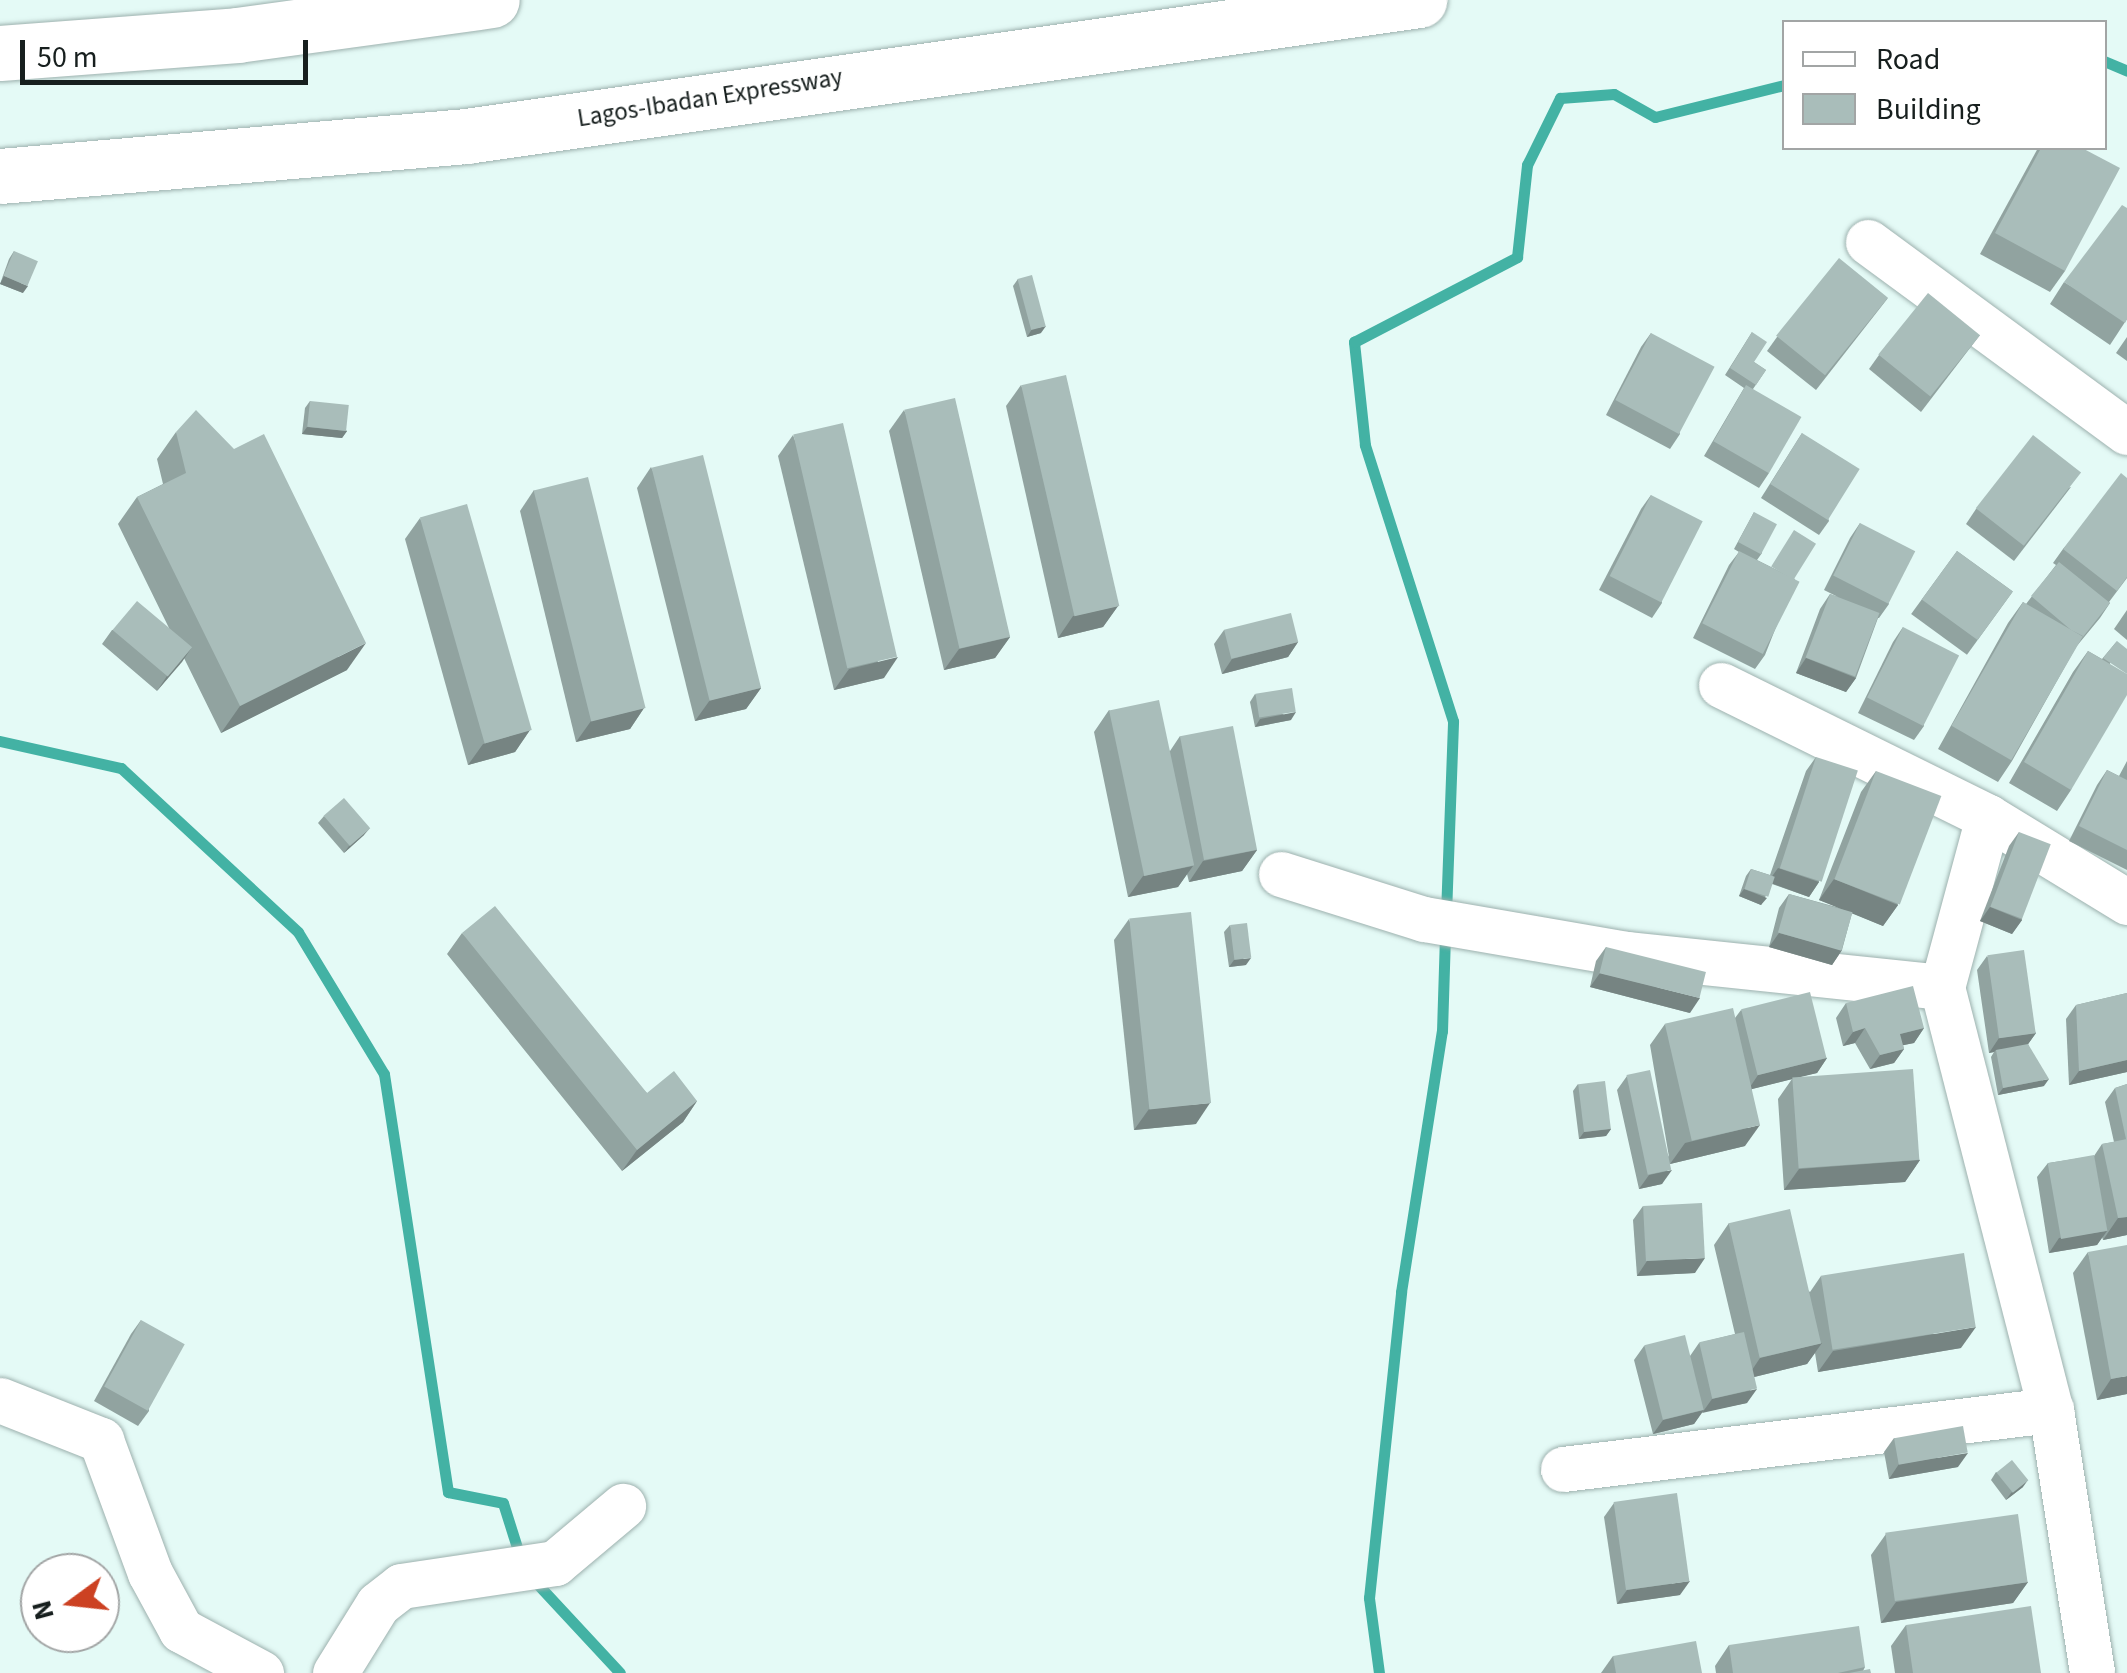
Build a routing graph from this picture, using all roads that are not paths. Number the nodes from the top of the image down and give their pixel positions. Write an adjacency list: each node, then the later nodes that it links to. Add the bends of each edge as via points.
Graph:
1 (492, 0): 3 (highway, via 238,34)
2 (1419, 0): 4 (highway, Lagos-Ibadan Expressway, via 466,136)
3 (0, 52)
4 (0, 176)
5 (1868, 242): 6 (street)
6 (2127, 432)
7 (1721, 684): 8 (street)
8 (1988, 817): 10 (street); 11 (street)
9 (1282, 874): 11 (street, via 1440,921 1704,965)
10 (2127, 902)
11 (1942, 987): 13 (street)
12 (0, 1400): 16 (street, via 102,1440 150,1573 181,1630)
13 (2050, 1410): 14 (street); 18 (street)
14 (1563, 1470)
15 (623, 1506): 17 (street, via 555,1563 401,1586 378,1604)
16 (261, 1673)
17 (335, 1673)
18 (2092, 1673)

